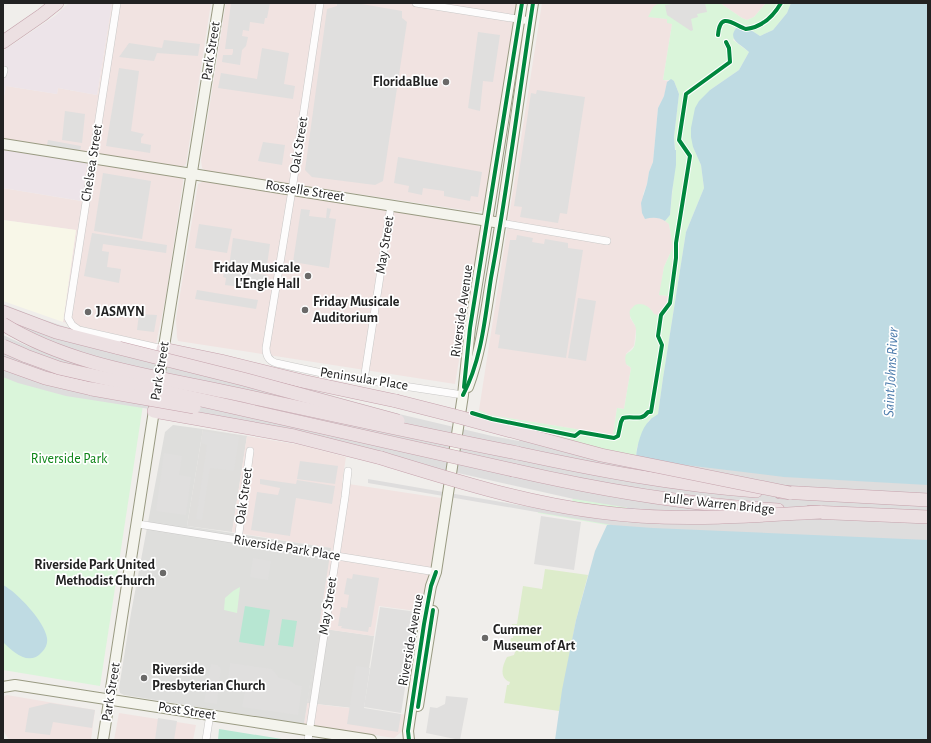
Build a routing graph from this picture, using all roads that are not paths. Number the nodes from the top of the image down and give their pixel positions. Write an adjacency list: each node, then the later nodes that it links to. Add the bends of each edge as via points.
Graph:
1 (57, 3): 10 (highway)
2 (117, 3): 14 (street, Chelsea Street)
3 (219, 3): 15 (main road, Park Street)
4 (320, 3): 16 (street, Oak Street)
5 (420, 3): 8 (street)
6 (522, 3): 8 (main road, Riverside Avenue)
7 (533, 3): 9 (main road, Riverside Avenue)
8 (519, 20): 9 (street); 11 (main road, Riverside Avenue)
9 (530, 22): 12 (main road, Riverside Avenue)
10 (3, 42)
11 (504, 113): 12 (main road); 18 (main road, Riverside Avenue)
12 (513, 132): 19 (main road, Riverside Avenue)
13 (3, 144): 14 (main road, Rosselle Street)
14 (92, 158): 15 (main road, Rosselle Street); 24 (street, Chelsea Street, via 68,313 70,322 79,330)
15 (192, 174): 16 (main road, Rosselle Street); 24 (main road, Park Street)
16 (292, 190): 17 (main road, Rosselle Street); 25 (street, Oak Street, via 266,349)
17 (391, 205): 18 (main road, Rosselle Street); 27 (street, May Street)
18 (487, 220): 19 (main road, Rosselle Street); 28 (main road, Riverside Avenue, via 469,333)
19 (501, 223): 20 (street, Rosselle Street); 28 (main road, Riverside Avenue, via 477,357)
20 (607, 241)
21 (3, 312): 32 (highway, bridge, via 79,338 207,369)
22 (3, 324): 32 (highway, bridge, via 46,347 75,357 336,416)
23 (3, 346): 30 (highway, bridge, via 65,369)
24 (163, 349): 29 (main road, Park Street); 34 (highway, bridge, via 458,416 600,455)
25 (268, 357): 27 (street, Peninsular Place, via 276,363)
26 (3, 362): 30 (highway, bridge, via 45,378 80,387)
27 (364, 380): 28 (street, Peninsular Place)
28 (463, 395): 41 (main road, Riverside Avenue)
29 (154, 411): 36 (highway, bridge, via 299,437 552,505 642,516 691,518); 38 (main road, Park Street)
30 (346, 432): 36 (highway, Fuller Warren Bridge, bridge, via 596,488 749,508)
31 (250, 451): 39 (street, Oak Street)
32 (517, 453): 34 (highway, Fuller Warren Bridge, bridge, via 656,480)
33 (348, 471): 40 (street, May Street)
34 (790, 493): 35 (highway, Fuller Warren Bridge)
35 (928, 500)
36 (821, 512): 37 (highway, Fuller Warren Bridge)
37 (928, 517)
38 (138, 524): 39 (street, Riverside Park Place); 45 (main road, Park Street)
39 (238, 540): 40 (street, Riverside Park Place)
40 (336, 556): 41 (street, Riverside Park Place); 47 (street, May Street)
41 (436, 572): 51 (main road, Riverside Avenue, via 437,587 414,732)
42 (3, 680): 43 (main road)
43 (15, 684): 44 (main road, Post Street); 45 (main road, Post Street)
44 (3, 687)
45 (110, 699): 46 (main road, Post Street); 48 (main road, Park Street)
46 (210, 714): 47 (main road, Post Street); 49 (street)
47 (308, 735): 50 (main road, Post Street)
48 (103, 740)
49 (206, 740)
50 (371, 740)
51 (410, 740)

